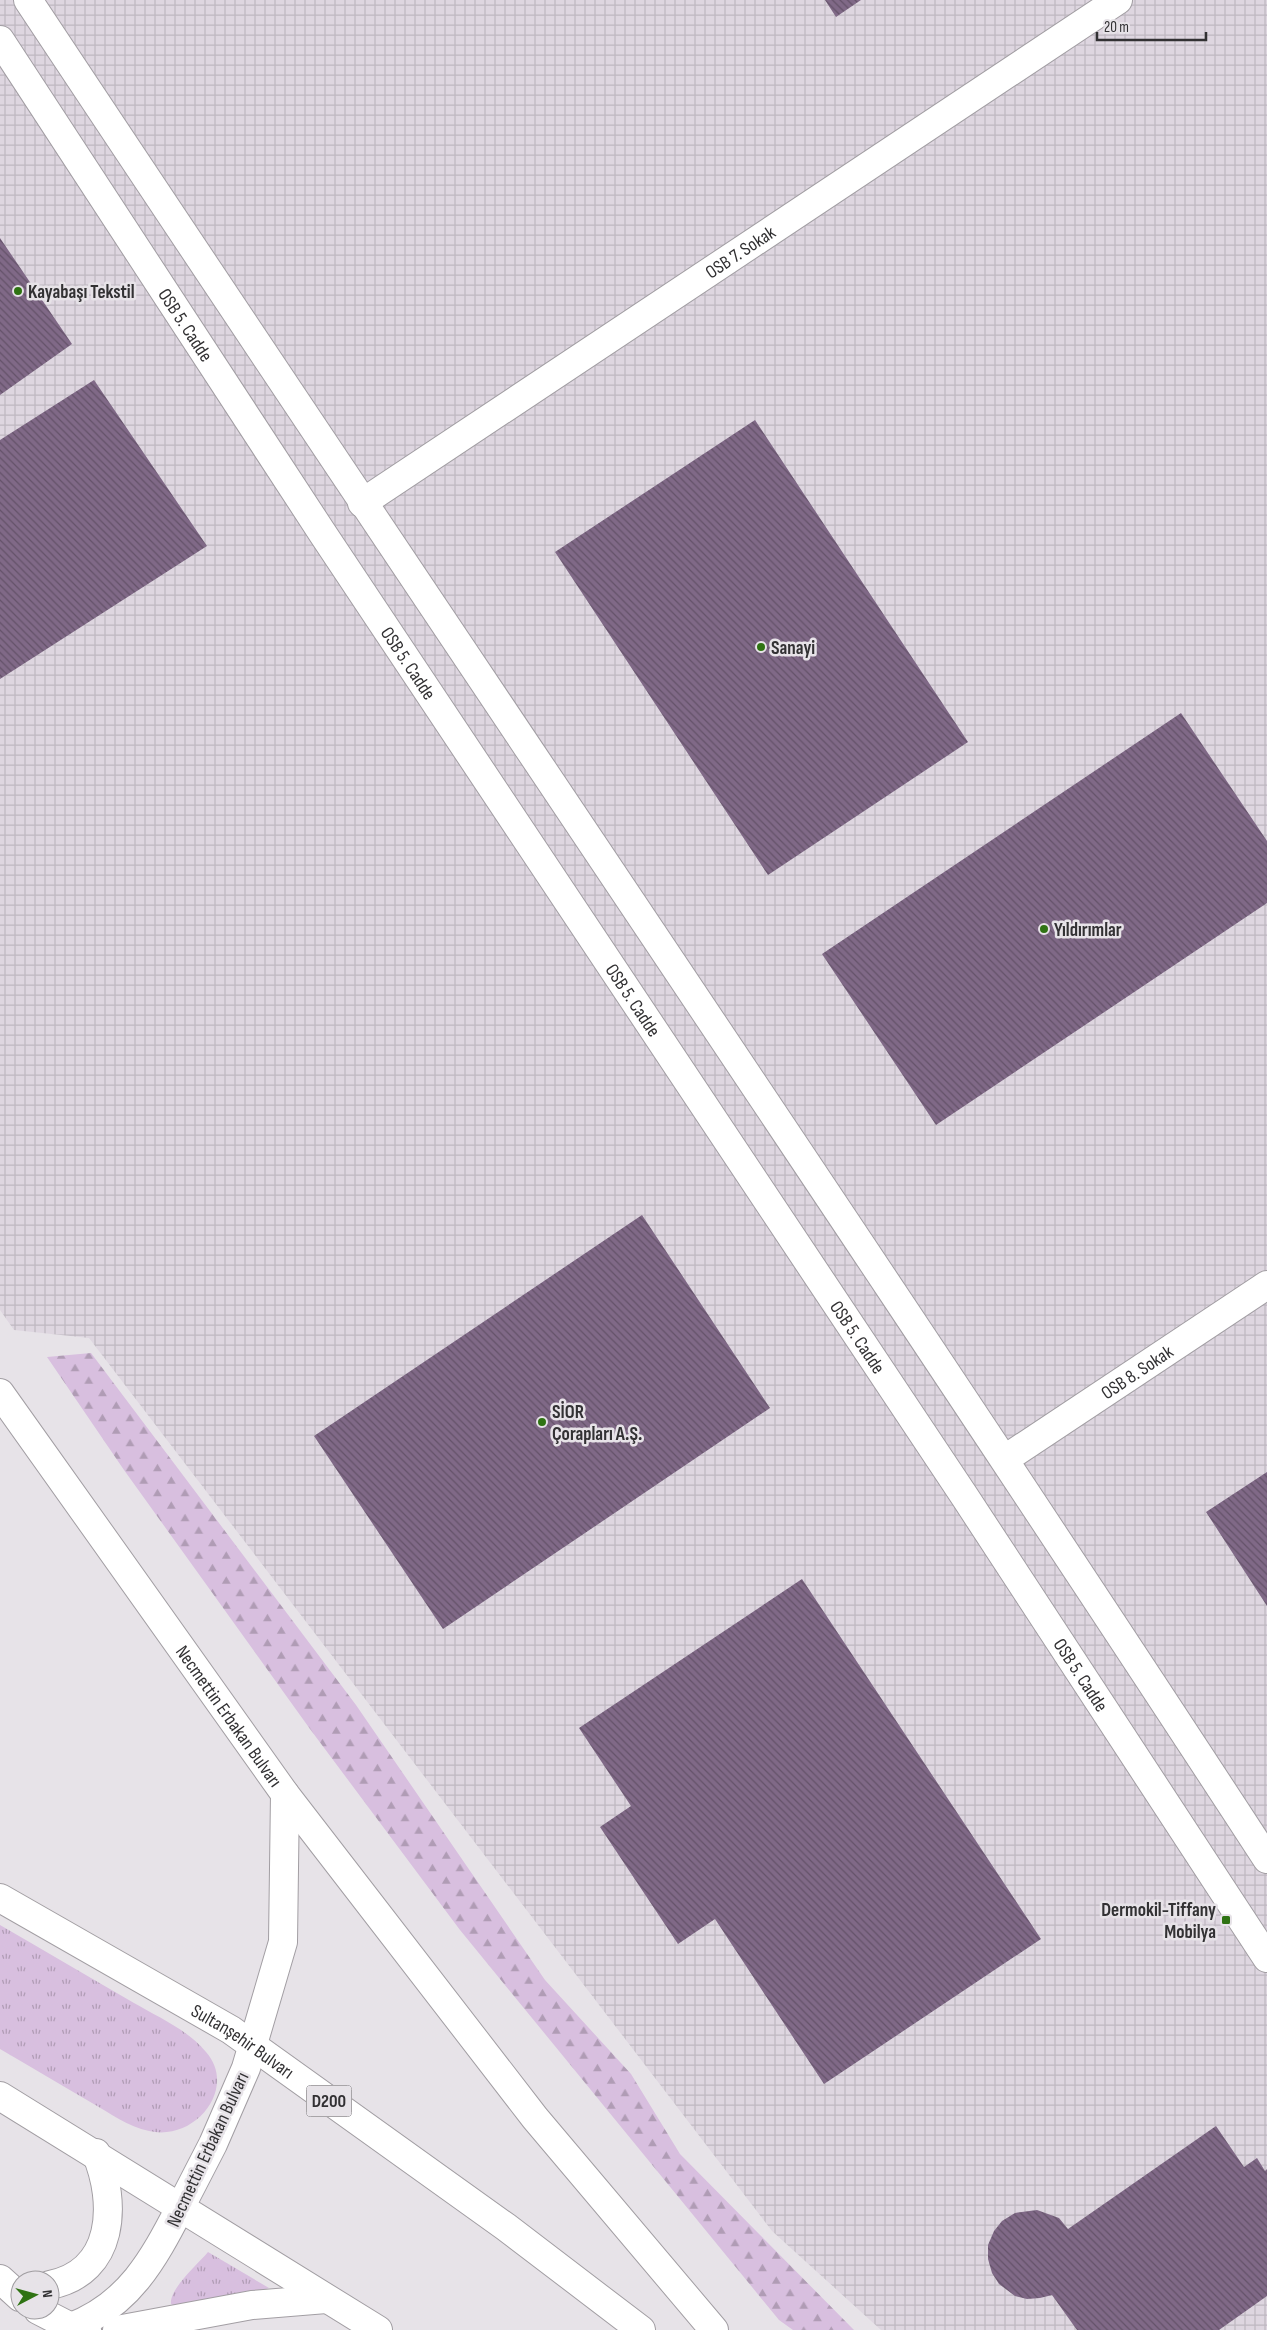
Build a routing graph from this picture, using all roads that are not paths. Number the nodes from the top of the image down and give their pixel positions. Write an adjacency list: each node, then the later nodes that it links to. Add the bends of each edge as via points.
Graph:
1 (28, 0): 4 (main road)
2 (1118, 0): 4 (main road, OSB 7. Sokak)
3 (0, 40): 11 (main road, OSB 5. Cadde, via 323,534 965,1497)
4 (362, 503): 7 (main road)
5 (1267, 1285): 7 (main road, OSB 8. Sokak)
6 (0, 1393): 8 (main road, Necmettin Erbakan Bulvarı)
7 (1005, 1459): 9 (main road)
8 (285, 1794): 12 (main road, Necmettin Erbakan Bulvarı, via 283,1942); 25 (main road, via 535,2118)
9 (1267, 1859)
10 (0, 1898): 12 (main road, Sultanşehir Bulvarı / D200)
11 (1267, 1958)
12 (252, 2046): 15 (main road, Necmettin Erbakan Bulvarı, via 246,2068 213,2144); 24 (main road, Sultanşehir Bulvarı / D200, via 506,2227)
13 (0, 2096): 14 (main road)
14 (96, 2153): 15 (main road); 17 (main road, via 108,2192 106,2234 86,2268)
15 (180, 2208): 19 (main road); 21 (main road, Necmettin Erbakan Bulvarı, via 155,2257 134,2284)
16 (0, 2279): 18 (main road)
17 (60, 2282)
18 (10, 2288)
19 (326, 2299): 22 (main road, via 252,2305); 23 (main road)
20 (60, 2320): 21 (main road)
21 (79, 2329)
22 (117, 2330)
23 (378, 2330)
24 (642, 2330)
25 (714, 2330)

